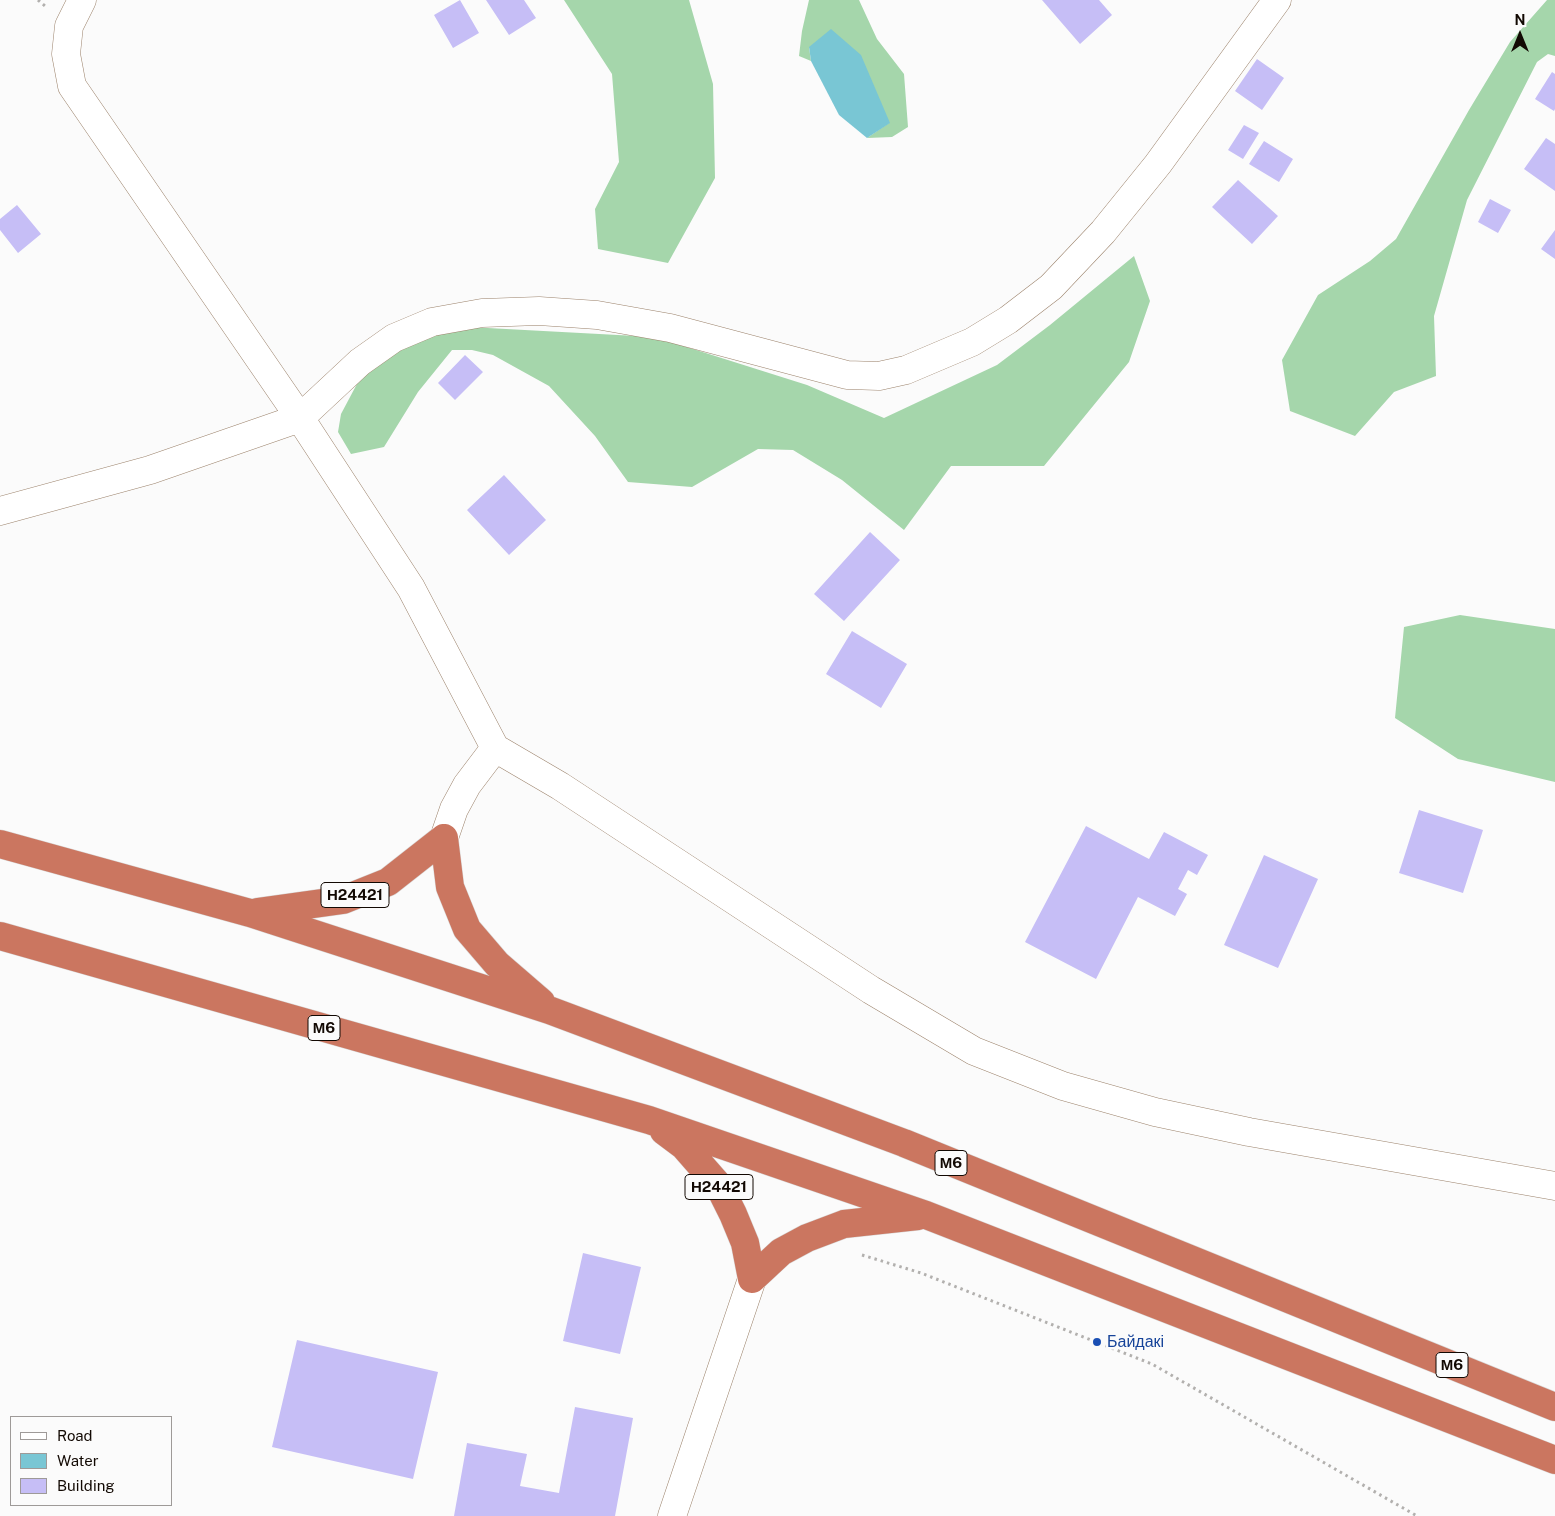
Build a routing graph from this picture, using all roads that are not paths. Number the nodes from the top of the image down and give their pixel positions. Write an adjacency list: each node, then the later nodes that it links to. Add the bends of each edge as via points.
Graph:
1 (82, 0): 3 (street, via 69,26 66,54 72,86)
2 (1277, 0): 3 (street, via 1152,172 1103,232 1051,287 1008,320 972,342 906,370 879,376 847,375 670,328 597,315 539,311 482,313 432,322 394,338 360,362)
3 (300, 418): 4 (street, via 150,470); 5 (street, via 411,588)
4 (0, 511)
5 (495, 748): 6 (street, via 454,809); 12 (street, via 560,786 871,990 974,1051 1063,1086 1155,1112 1249,1132)
6 (444, 838): 8 (highway, Н24421, via 388,882 343,900); 10 (highway, via 450,887 466,929 497,964)
7 (0, 844): 8 (highway, М6)
8 (250, 913): 10 (highway, М6)
9 (0, 936): 11 (highway, М6)
10 (549, 1010): 15 (highway, М6, via 904,1143)
11 (648, 1120): 13 (highway, М6); 14 (highway, Н24421, via 684,1146 719,1186 745,1244)
12 (1555, 1186)
13 (926, 1215): 14 (highway, Н24421, via 844,1224 781,1252); 16 (highway, М6)
14 (752, 1279): 17 (street, Н24421)
15 (1555, 1407)
16 (1555, 1460)
17 (672, 1516)

